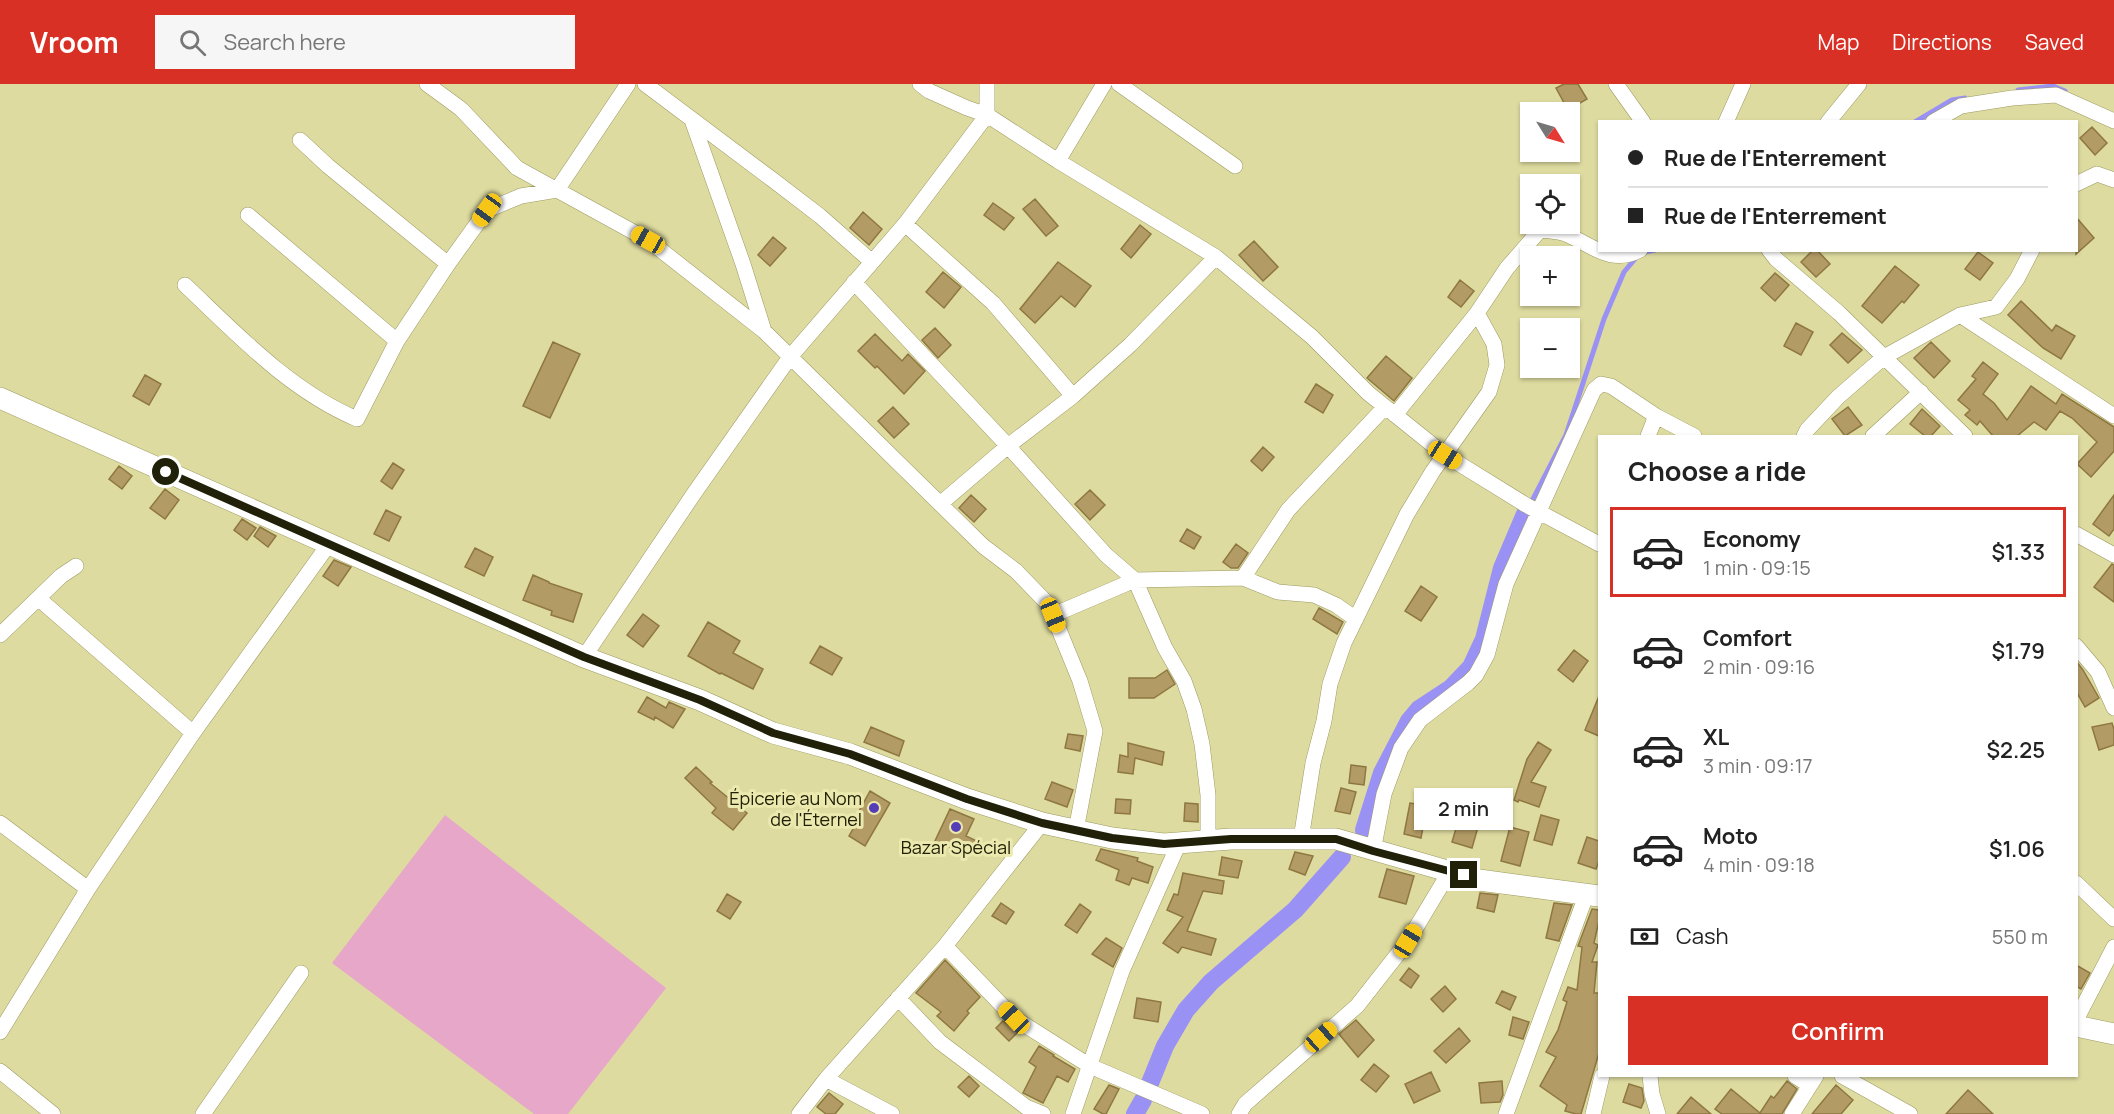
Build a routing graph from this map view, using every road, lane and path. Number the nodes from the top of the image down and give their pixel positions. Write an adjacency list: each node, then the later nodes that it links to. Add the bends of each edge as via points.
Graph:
1 (428, 84): 24 (street, via 461,109 517,168)
2 (628, 84): 24 (street)
3 (645, 84): 13 (street)
4 (920, 84): 12 (street)
5 (987, 84): 12 (street)
6 (1104, 84): 20 (street)
7 (1119, 84): 21 (street)
8 (1616, 84): 11 (street)
9 (1743, 84): 15 (street)
10 (1859, 84): 16 (street)
11 (1630, 90): 14 (street)
12 (987, 115): 20 (street); 26 (street)
13 (692, 120): 33 (street, via 783,187); 39 (street)
14 (1642, 120)
15 (1727, 120)
16 (1830, 120)
17 (1936, 120): 18 (street, via 1961,106 2056,95)
18 (2114, 121)
19 (300, 140): 34 (street)
20 (1058, 161): 32 (street)
21 (1235, 166)
22 (2114, 180): 23 (street, via 2097,174)
23 (2078, 183)
24 (557, 190): 34 (street, via 522,196 487,210); 39 (street, via 648,240)
25 (248, 215): 40 (street)
26 (905, 224): 33 (street); 44 (street, via 993,303)
27 (1598, 250): 37 (street, via 1565,233 1540,230 1507,268)
28 (1601, 252): 29 (street, via 1609,256)
29 (1637, 252)
30 (1771, 252): 42 (street)
31 (2031, 252): 38 (street, via 1996,307)
32 (1216, 257): 44 (street, via 1130,345); 46 (street)
33 (872, 262): 35 (street)
34 (448, 264): 40 (street)
35 (854, 282): 41 (street); 54 (street)
36 (185, 285): 40 (street, via 297,387 357,419)
37 (1477, 313): 46 (street); 55 (street, via 1494,344 1497,365 1489,392)
38 (1960, 315): 42 (street); 48 (street)
39 (764, 331): 41 (street)
40 (398, 341)
41 (790, 357): 56 (street); 70 (street)
42 (1884, 357): 43 (street); 51 (street, via 1838,397)
43 (1921, 392): 52 (street); 53 (street)
44 (1073, 396): 54 (street)
45 (3, 404): 60 (street)
46 (1390, 411): 55 (street); 63 (street, via 1288,510)
47 (1656, 416): 49 (street); 50 (street); 57 (street, via 1611,386 1601,384 1594,390)
48 (2114, 416)
49 (1648, 435)
50 (1692, 435)
51 (1804, 435)
52 (1874, 435)
53 (1964, 435)
54 (1008, 446): 56 (street); 64 (street, via 1106,555)
55 (1445, 455): 57 (street); 67 (street, via 1407,514)
56 (940, 504): 66 (street, via 983,546 1017,571)
57 (1539, 512): 59 (street); 79 (street, via 1506,584 1487,655 1476,675 1420,720 1401,748 1384,794)
58 (2078, 535): 61 (street)
59 (1598, 543)
60 (329, 544): 70 (street); 72 (street)
61 (2114, 555)
62 (76, 566): 65 (street)
63 (1243, 578): 64 (street); 67 (street, via 1278,592 1314,596)
64 (1135, 580): 66 (street); 77 (street, via 1194,709 1208,795)
65 (38, 598): 68 (street); 72 (street)
66 (1053, 615): 75 (street, via 1095,731)
67 (1356, 619): 76 (street, via 1330,684)
68 (0, 635)
69 (2078, 648): 71 (street, via 2098,672)
70 (584, 657): 74 (street, via 700,700 773,733 850,754)
71 (2114, 708)
72 (193, 734): 82 (street)
73 (0, 823): 82 (street)
74 (1042, 823): 75 (street); 85 (street)
75 (1076, 830): 78 (street, via 1112,838)
76 (1301, 839): 77 (street); 79 (street, via 1336,839)
77 (1208, 840): 78 (street)
78 (1179, 843): 93 (street, via 1122,971)
79 (1373, 851): 80 (street)
80 (1450, 871): 83 (street, via 1479,880); 108 (street, via 1408,941 1357,1006 1245,1104)
81 (2078, 885): 84 (street)
82 (88, 889): 91 (street)
83 (1593, 895): 100 (street)
84 (2114, 919)
85 (945, 946): 88 (street); 93 (street, via 1014,1018)
86 (2114, 947): 89 (street)
87 (301, 973): 102 (street)
88 (898, 998): 98 (street); 105 (street, via 940,1042 1026,1107)
89 (2078, 1016)
90 (2078, 1026): 92 (street)
91 (0, 1032)
92 (2114, 1034)
93 (1090, 1066): 106 (street); 107 (street)
94 (0, 1071): 101 (street)
95 (1602, 1077): 110 (street)
96 (1650, 1077): 111 (street)
97 (1844, 1077): 113 (street)
98 (826, 1079): 103 (street); 104 (street)
99 (1813, 1080): 112 (street)
100 (1507, 1111): 109 (street)
101 (53, 1114)
102 (203, 1114)
103 (799, 1114)
104 (892, 1114)
105 (1043, 1114)
106 (1073, 1114)
107 (1202, 1114)
108 (1239, 1114)
109 (1524, 1114)
110 (1593, 1114)
111 (1658, 1114)
112 (1792, 1114)
113 (1910, 1114)

